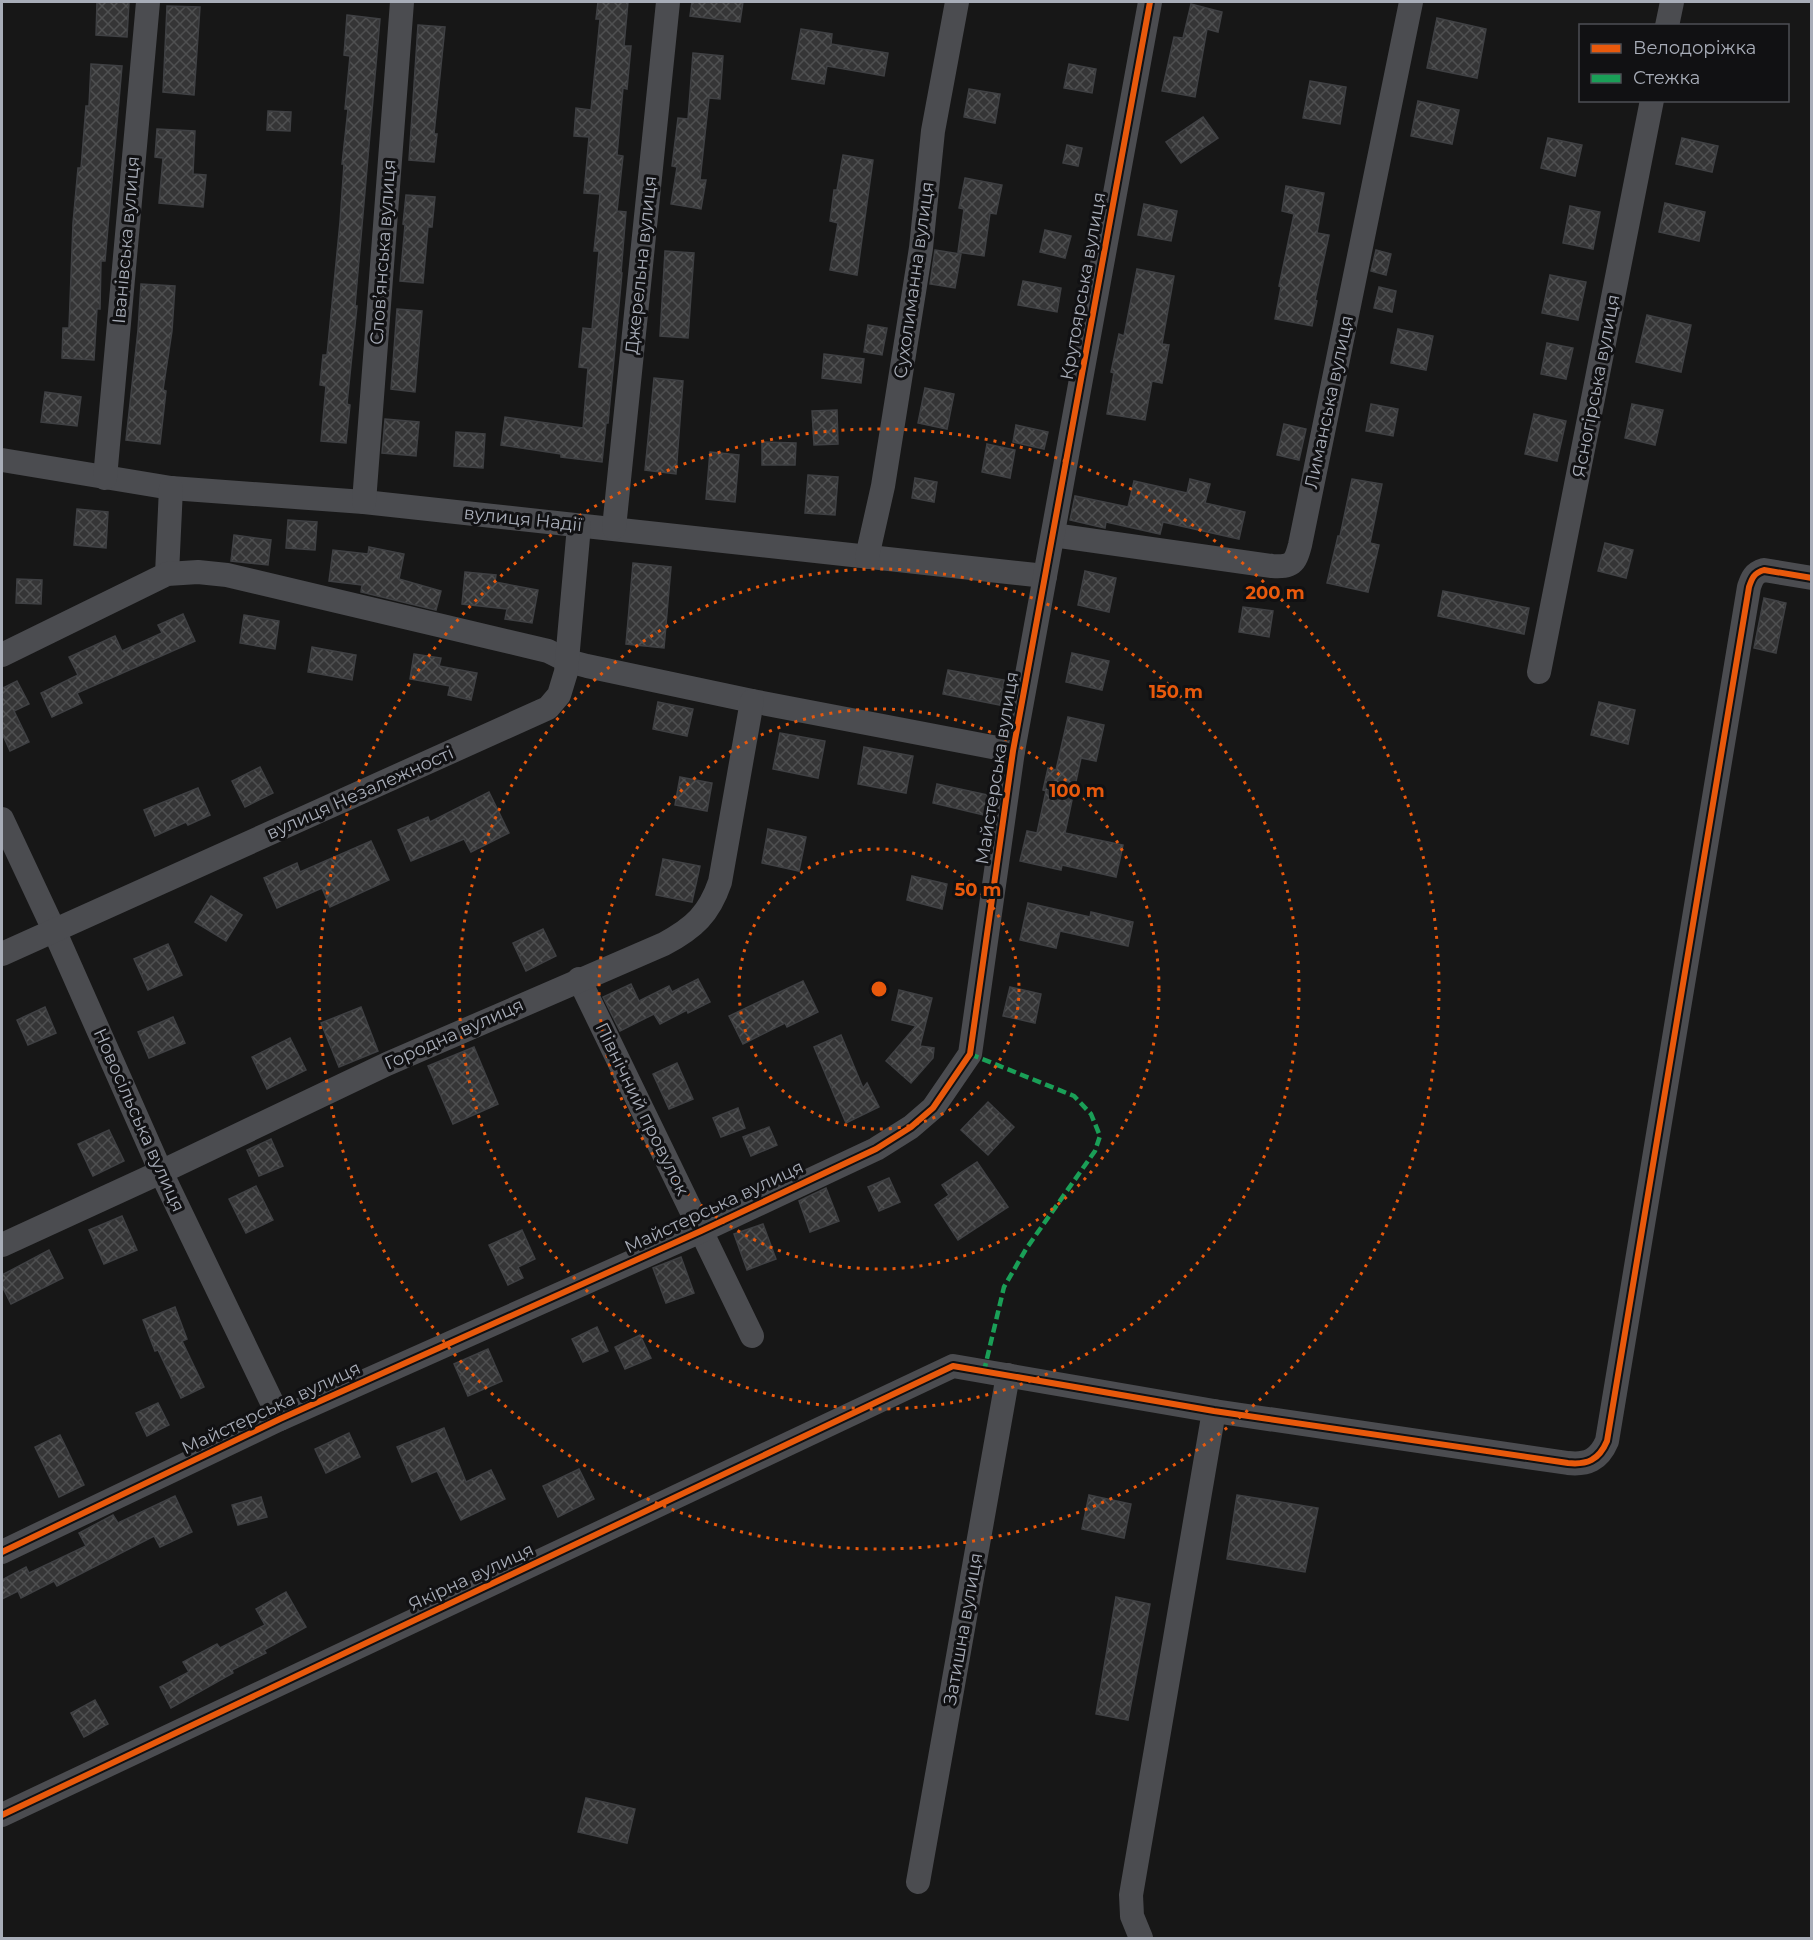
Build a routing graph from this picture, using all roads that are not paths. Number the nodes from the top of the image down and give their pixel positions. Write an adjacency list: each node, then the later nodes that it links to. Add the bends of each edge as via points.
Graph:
1 (148, 2): 11 (street, Іванівська вулиця)
2 (402, 2): 13 (street, Словʼянська вулиця)
3 (668, 2): 15 (street, Джерельна вулиця)
4 (957, 2): 17 (street, Сухолиманна вулиця, via 933,131 921,248 884,486)
5 (1150, 2): 16 (street, Крутоярська вулиця)
6 (1411, 2): 16 (street, Лиманська вулиця, via 1300,545 1292,564 1272,566)
7 (1672, 2): 8 (street)
8 (1667, 24)
9 (1652, 102): 23 (street, Ясногірська вулиця)
10 (2, 460): 11 (street, вулиця Надії)
11 (105, 478): 12 (street, вулиця Надії)
12 (171, 488): 13 (street, вулиця Надії); 18 (street)
13 (364, 502): 14 (street, вулиця Надії)
14 (579, 526): 15 (street, вулиця Надії); 22 (street, вулиця Незалежності)
15 (614, 528): 17 (street, вулиця Надії)
16 (1053, 535): 19 (street, Крутоярська вулиця)
17 (867, 557): 19 (street, вулиця Надії)
18 (167, 574): 21 (street); 22 (street, via 227,575 548,651)
19 (1045, 576): 25 (street, Майстерська вулиця)
20 (1812, 578): 35 (street, via 1764,570 1757,572 1749,587 1603,1450 1582,1464 1568,1463)
21 (2, 655)
22 (568, 661): 24 (street); 27 (street, вулиця Незалежності, via 563,686 548,708)
23 (1539, 672)
24 (752, 701): 25 (street); 29 (street, Городна вулиця, via 720,882 704,916 664,944)
25 (1013, 751): 31 (street, Майстерська вулиця, via 970,1054 933,1108 912,1127 876,1149)
26 (2, 819): 27 (street, Новосільська вулиця)
27 (54, 930): 28 (street, вулиця Незалежності); 30 (street, Новосільська вулиця)
28 (2, 954)
29 (579, 979): 30 (street, Городна вулиця, via 387,1064); 31 (street, Північний провулок)
30 (161, 1172): 32 (street, Городна вулиця); 36 (street, Новосільська вулиця)
31 (701, 1231): 33 (street, Північний провулок); 36 (street, Майстерська вулиця)
32 (2, 1245)
33 (752, 1336)
34 (1008, 1375): 35 (street); 38 (street, Якірна вулиця, via 953,1366); 39 (street, Затишна вулиця)
35 (1214, 1411): 40 (street, via 1131,1895 1132,1916)
36 (280, 1419): 37 (street, Майстерська вулиця)
37 (2, 1552)
38 (2, 1815)
39 (918, 1882)
40 (1141, 1938)

